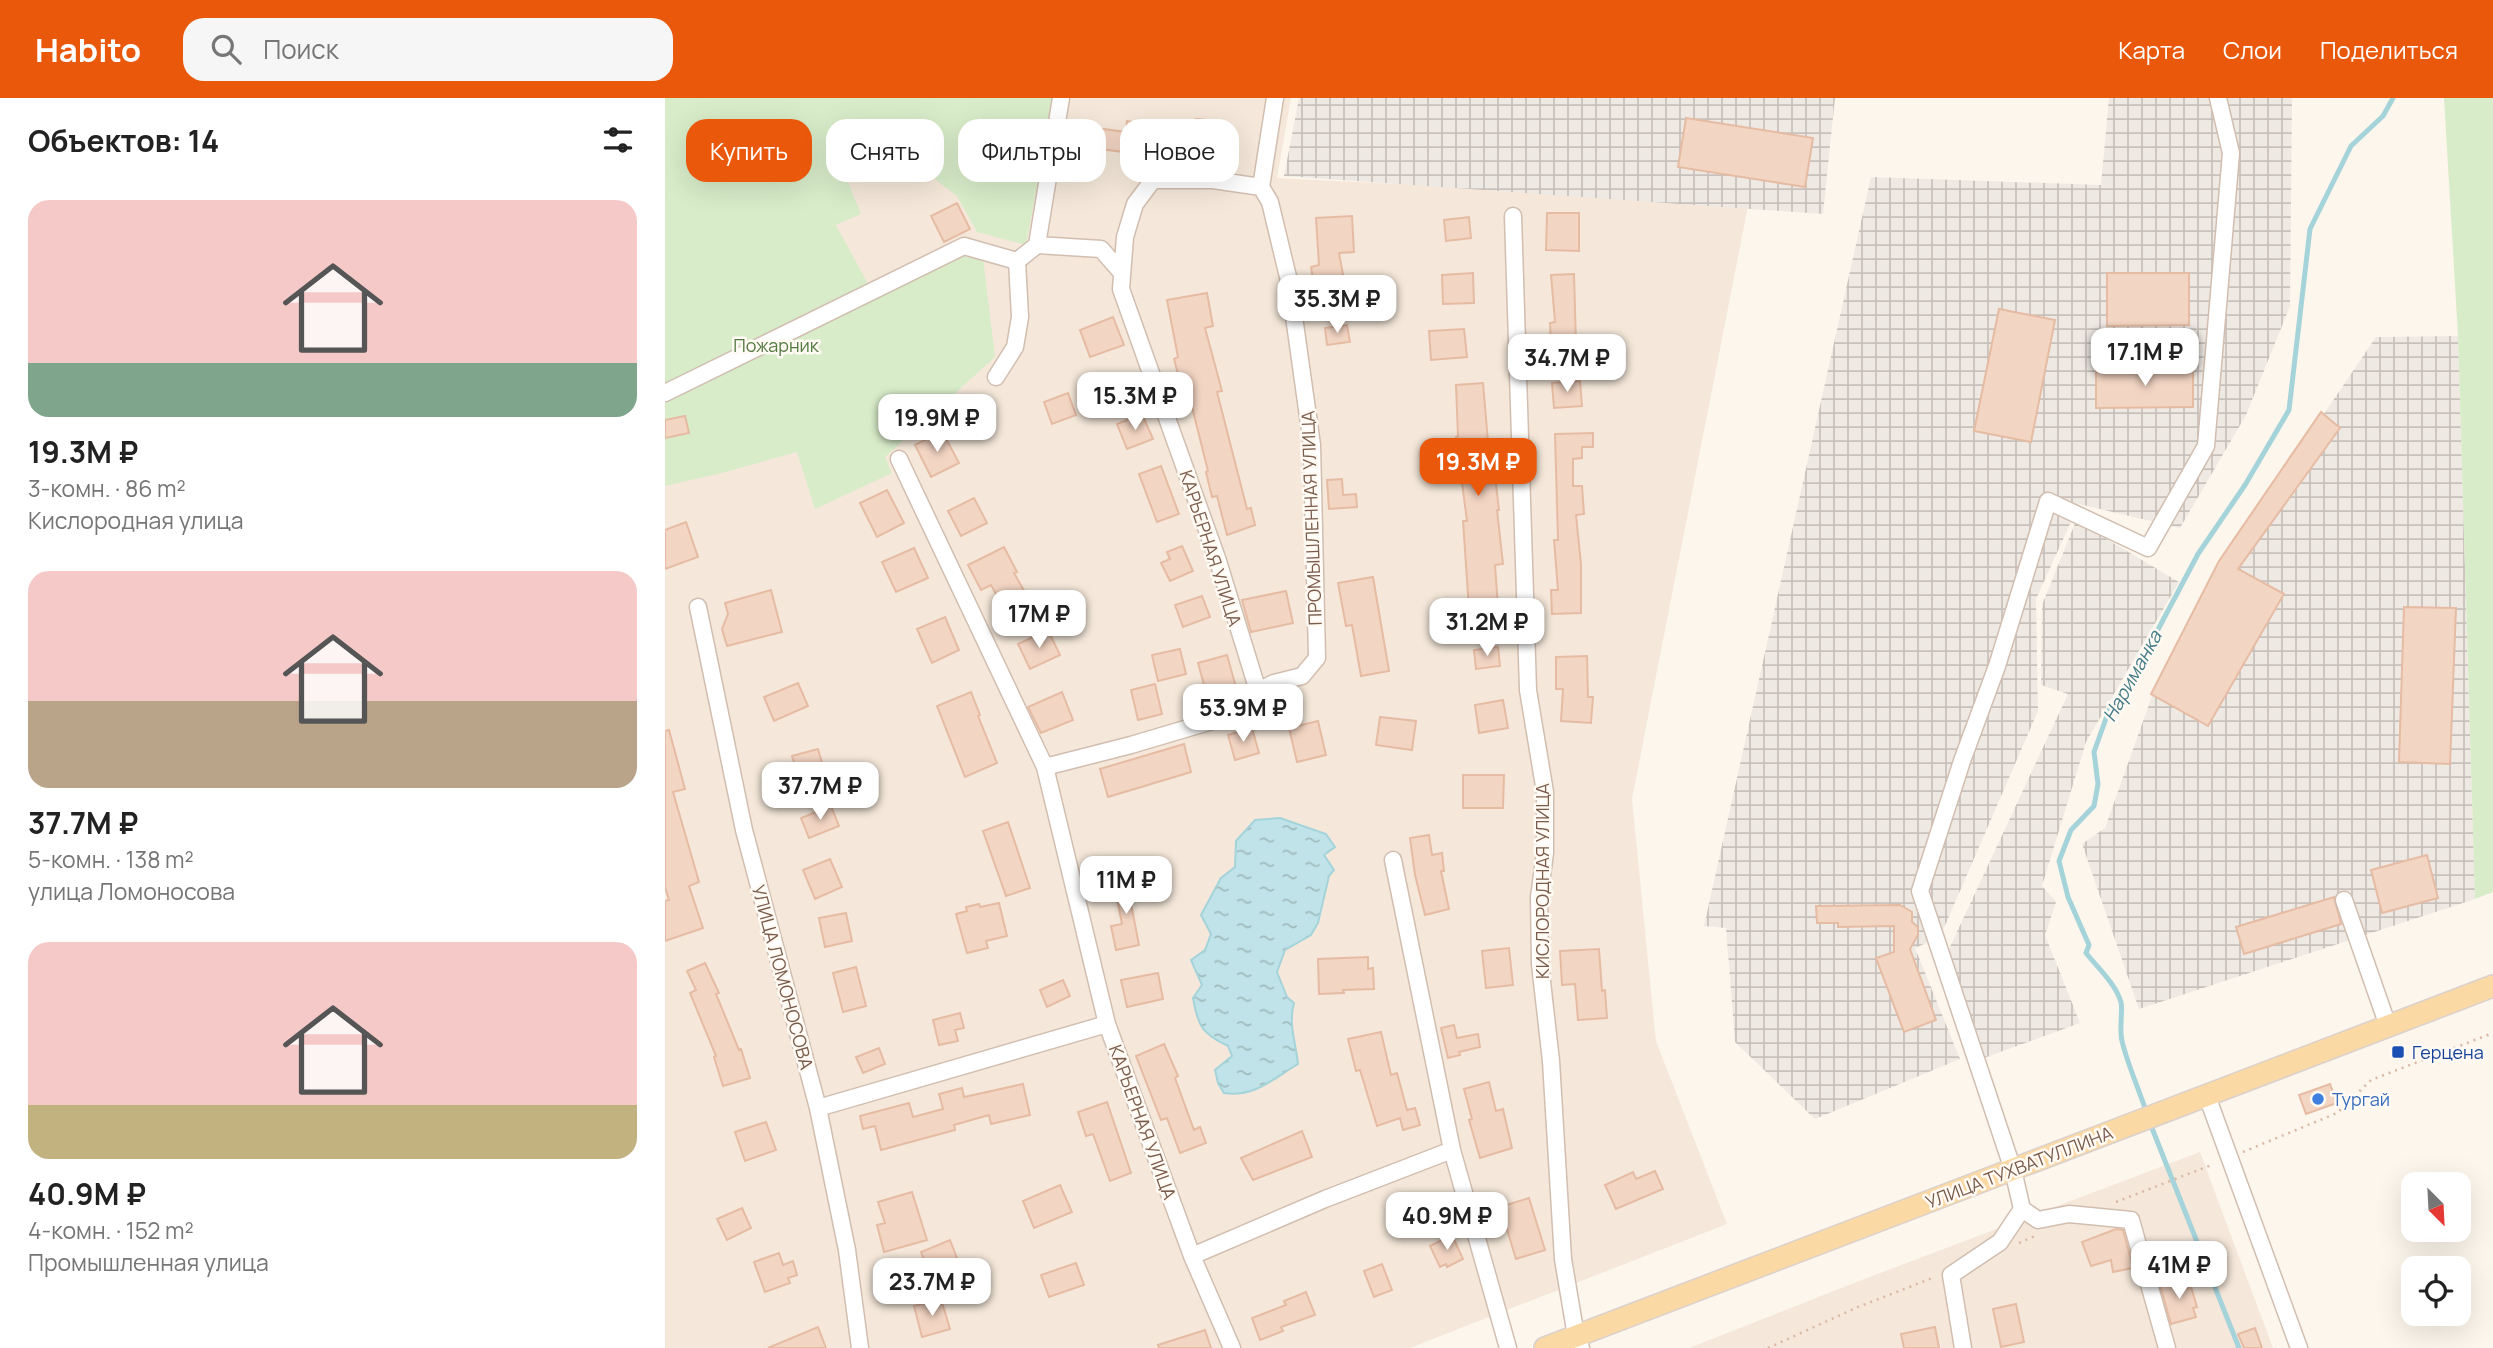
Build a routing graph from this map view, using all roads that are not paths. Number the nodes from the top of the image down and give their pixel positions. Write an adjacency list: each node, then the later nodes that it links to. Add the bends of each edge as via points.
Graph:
1 (1061, 98): 6 (street)
2 (1275, 98): 4 (street)
3 (2218, 98): 23 (street, via 2231,153 2206,446 2148,548 2048,501 1920,891)
4 (1261, 187): 8 (street, КАРЬЕРНАЯ УЛИЦА, via 1186,178 1153,180 1135,204 1125,237); 13 (street, ПРОМЫШЛЕННАЯ УЛИЦА, via 1270,202 1289,281 1312,445 1317,658 1302,676)
5 (1513, 216): 26 (street, КИСЛОРОДНАЯ УЛИЦА, via 1528,690 1545,792 1540,964 1563,1259)
6 (1037, 245): 7 (street); 8 (street, via 1101,249)
7 (1017, 261): 9 (street, via 1020,317 1015,347); 10 (street, via 964,246)
8 (1122, 273): 13 (street, КАРЬЕРНАЯ УЛИЦА, via 1121,289)
9 (996, 377)
10 (665, 393)
11 (899, 459): 14 (street, КАРЬЕРНАЯ УЛИЦА)
12 (698, 607): 21 (street, УЛИЦА ЛОМОНОСОВА, via 744,830)
13 (1258, 691): 14 (street, via 1249,710)
14 (1045, 767): 18 (street, КАРЬЕРНАЯ УЛИЦА)
15 (1393, 860): 22 (street)
16 (2344, 900): 19 (street)
17 (2493, 986): 19 (main road, УЛИЦА ТУХВАТУЛЛИНА)
18 (1107, 1024): 21 (street); 25 (street, КАРЬЕРНАЯ УЛИЦА)
19 (2388, 1026): 20 (main road, УЛИЦА ТУХВАТУЛЛИНА)
20 (2197, 1099): 23 (main road, УЛИЦА ТУХВАТУЛЛИНА); 33 (street, via 2229,1159)
21 (818, 1108): 27 (street, УЛИЦА ЛОМОНОСОВА, via 847,1250)
22 (1452, 1150): 25 (street); 29 (street)
23 (2013, 1170): 24 (street); 26 (main road, УЛИЦА ТУХВАТУЛЛИНА)
24 (2022, 1209): 31 (street, via 2000,1242 1951,1275); 32 (street, via 2038,1220 2069,1214 2131,1220)
25 (1192, 1256): 28 (street, КАРЬЕРНАЯ УЛИЦА)
26 (1576, 1344): 30 (main road, УЛИЦА ТУХВАТУЛЛИНА)
27 (860, 1348)
28 (1232, 1348)
29 (1509, 1348)
30 (1545, 1348)
31 (1963, 1348)
32 (2167, 1348)
33 (2299, 1348)

